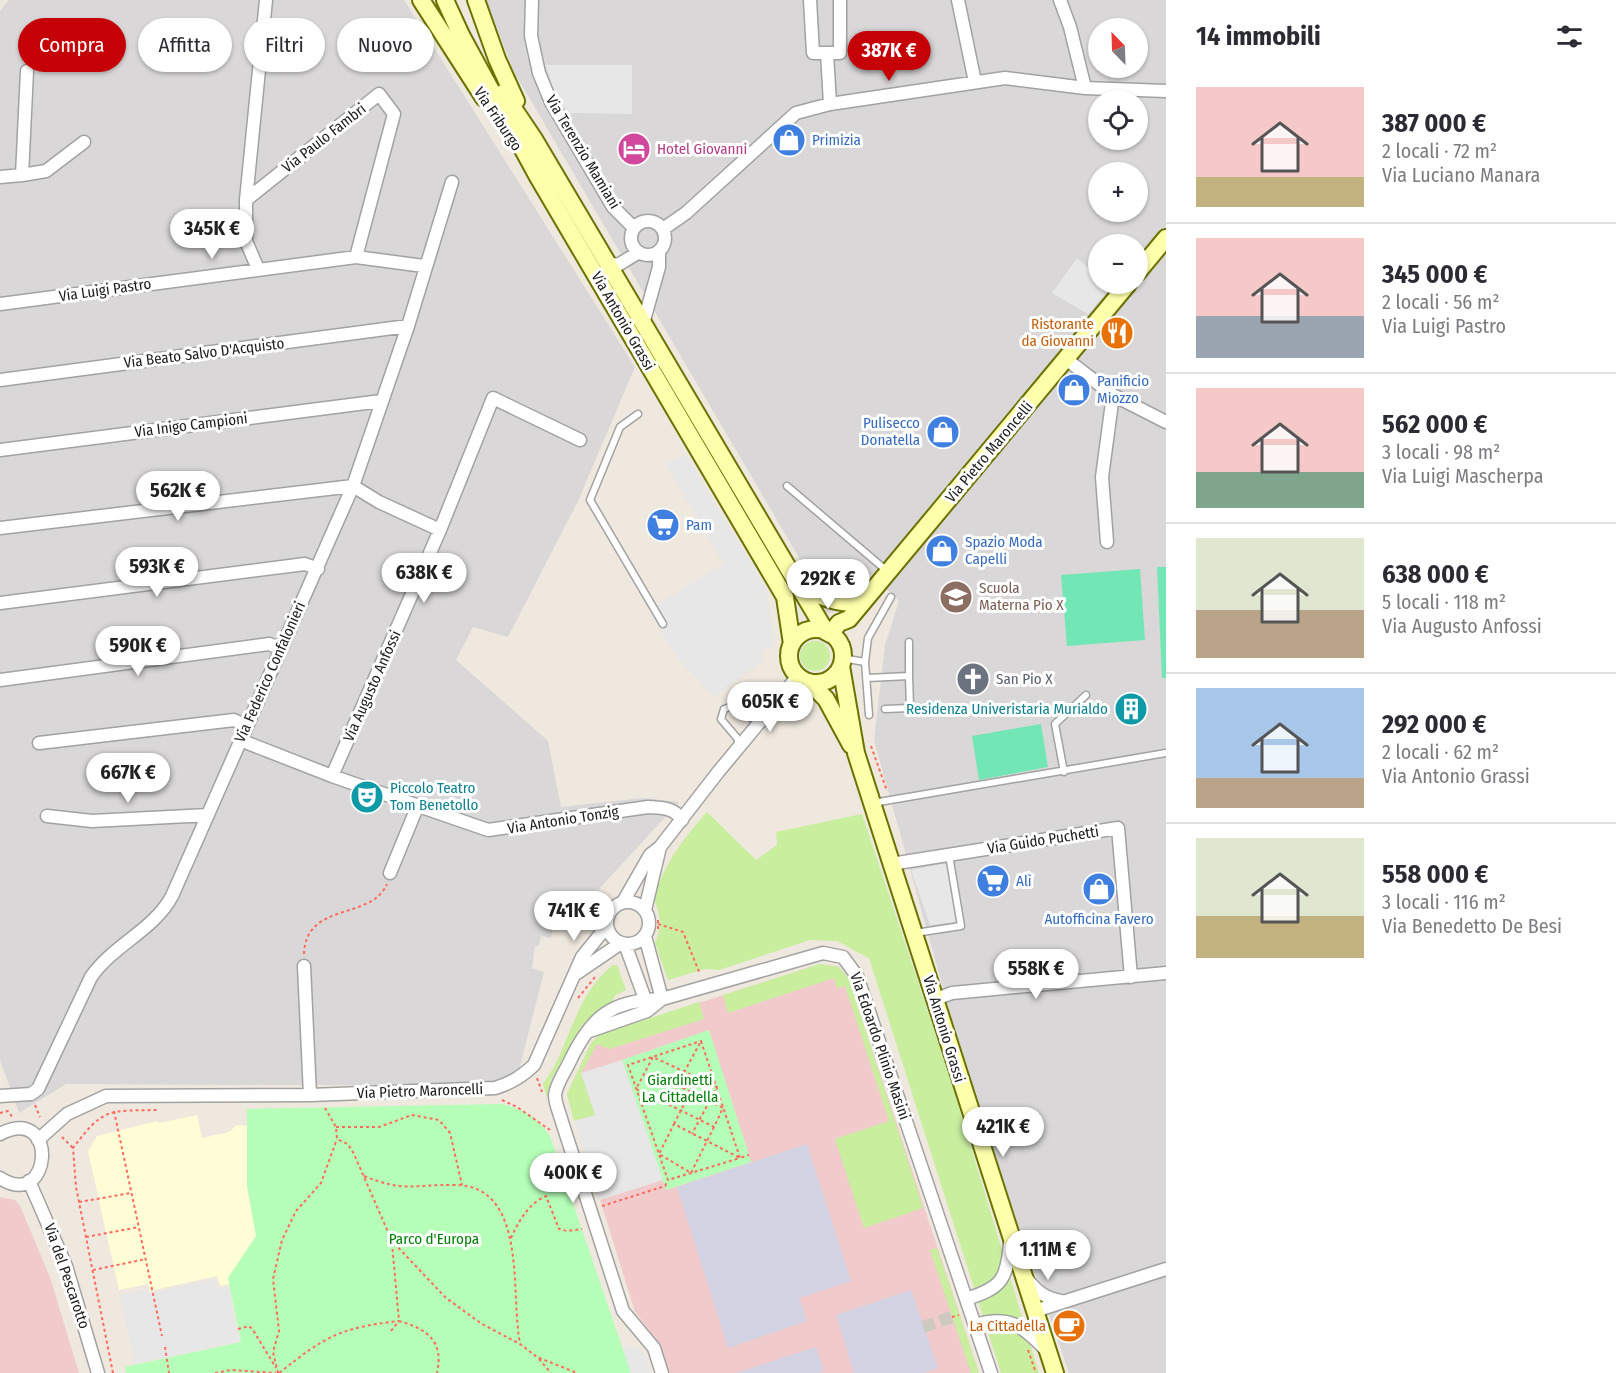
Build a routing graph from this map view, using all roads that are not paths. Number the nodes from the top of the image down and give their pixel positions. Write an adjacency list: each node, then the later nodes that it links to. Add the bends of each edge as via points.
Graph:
1 (266, 0): 23 (street)
2 (422, 0): 21 (street, Via Friburgo, via 449,47)
3 (445, 0): 21 (street, Via Antonio Grassi)
4 (457, 0): 17 (street, Via Antonio Grassi, via 497,82)
5 (476, 0): 17 (street, Via Friburgo, via 497,59)
6 (532, 0): 24 (street, Via Terenzio Mamiani, via 531,36 539,73 551,102 613,207)
7 (810, 0): 11 (street, via 813,53)
8 (840, 0): 11 (street, via 840,53)
9 (958, 0): 13 (street)
10 (1060, 0): 14 (street)
11 (827, 53): 16 (street)
12 (27, 72): 19 (street)
13 (975, 82): 14 (street, via 1005,78); 16 (street)
14 (1084, 88): 15 (street)
15 (1166, 91)
16 (830, 104): 25 (street, via 796,113 686,213)
17 (534, 139): 31 (street, Via Antonio Grassi)
18 (84, 142): 19 (street, via 46,171)
19 (22, 175): 20 (street)
20 (0, 177)
21 (538, 177): 61 (street, Via Antonio Grassi, via 784,597)
22 (452, 182): 32 (street, Via Federico Confalonieri)
23 (246, 200): 29 (street, Via Paulo Fambri, via 379,94 393,114); 33 (street, via 246,241)
24 (634, 228): 25 (street, via 649,221); 28 (street, via 632,244)
25 (663, 229): 27 (street, via 664,241)
26 (1166, 238): 30 (street)
27 (659, 251): 28 (street, via 649,255); 36 (street)
28 (639, 252): 31 (street, via 618,265)
29 (356, 256): 32 (street, Via Luigi Pastro); 33 (street, Via Luigi Pastro)
30 (1148, 260)
31 (607, 264): 36 (street, Via Antonio Grassi)
32 (424, 266): 37 (street, Via Federico Confalonieri)
33 (258, 269): 35 (street, Via Luigi Pastro)
34 (1120, 294): 38 (street, Via Pietro Maroncelli)
35 (0, 304)
36 (643, 324): 53 (street, Via Antonio Grassi)
37 (408, 326): 39 (street, Via Beato Salvo D'Acquisto); 41 (street, Via Federico Confalonieri)
38 (1066, 360): 40 (street); 52 (street, Via Pietro Maroncelli)
39 (0, 380)
40 (1113, 395): 43 (street); 50 (street, via 1102,477)
41 (381, 401): 45 (street, Via Inigo Campioni); 46 (street, Via Federico Confalonieri)
42 (638, 414): 58 (lane, via 620,427 590,500)
43 (1166, 422)
44 (579, 440): 49 (street, Via Augusto Anfossi, via 493,398)
45 (0, 450)
46 (353, 486): 48 (street); 49 (street); 51 (street, Via Federico Confalonieri)
47 (787, 486): 52 (lane)
48 (0, 528)
49 (440, 530): 82 (street, Via Augusto Anfossi)
50 (1107, 542)
51 (318, 569): 56 (street, via 305,564); 62 (street, Via Federico Confalonieri)
52 (888, 572): 54 (street, Via Pietro Maroncelli)
53 (796, 580): 54 (street, via 815,593 838,601 860,601); 59 (street, Via Antonio Grassi)
54 (867, 597): 57 (street, Via Pietro Maroncelli)
55 (891, 597): 64 (lane, via 868,639)
56 (0, 603)
57 (849, 620): 59 (street, Via Pietro Maroncelli); 63 (street, Via Pietro Maroncelli)
58 (663, 624)
59 (828, 633): 61 (street, via 807,632); 63 (street)
60 (909, 642): 65 (lane)
61 (792, 644): 67 (street, via 789,659)
62 (280, 648): 68 (street, via 269,644); 75 (street, Via Federico Confalonieri)
63 (841, 658): 64 (lane); 67 (street, via 828,680); 79 (street, Via Antonio Grassi)
64 (866, 662): 66 (lane)
65 (909, 676): 66 (lane); 70 (lane)
66 (867, 678): 73 (lane)
67 (803, 679): 74 (street); 79 (street, Via Antonio Grassi, via 826,699)
68 (0, 680)
69 (1086, 694): 81 (lane, via 1055,724)
70 (910, 708): 71 (lane); 72 (lane)
71 (924, 708)
72 (885, 709)
73 (869, 716)
74 (762, 719): 78 (street); 78 (lane, via 751,718 734,706 724,709 721,719)
75 (246, 726): 76 (street, Via Federico Confalonieri); 77 (street, via 234,720)
76 (240, 740): 82 (street, Via Antonio Tonzig); 85 (street, Via Federico Confalonieri)
77 (39, 743)
78 (740, 746): 87 (street)
79 (856, 753): 83 (street, Via Antonio Grassi)
80 (1166, 753): 81 (lane)
81 (1064, 772): 83 (lane)
82 (332, 776): 84 (street, Via Antonio Tonzig)
83 (872, 803): 90 (street, Via Antonio Grassi)
84 (418, 805): 87 (street, Via Antonio Tonzig, via 488,830 648,807 668,808); 91 (street)
85 (208, 815): 86 (street, via 92,821); 107 (street, Via Federico Confalonieri, via 167,904 110,954 92,977 38,1089 31,1094)
86 (47, 816)
87 (682, 819): 88 (street)
88 (660, 847): 92 (street, via 650,855); 93 (street)
89 (949, 855): 90 (street, Via Guido Puchetti); 95 (lane, via 961,926); 101 (street, Via Guido Puchetti, via 1118,828)
90 (891, 864): 95 (street, Via Antonio Grassi)
91 (390, 873)
92 (623, 902): 93 (street, via 635,903); 94 (street, via 610,911)
93 (645, 910): 96 (street, via 650,923)
94 (607, 926): 97 (street, via 612,936); 100 (street, Via Pietro Maroncelli, via 582,957)
95 (914, 933): 104 (street, Via Antonio Grassi)
96 (645, 936): 97 (street); 103 (street)
97 (623, 943): 100 (street); 102 (street)
98 (304, 966): 106 (street)
99 (1166, 973): 101 (street)
100 (574, 976): 106 (street, Via Pietro Maroncelli, via 534,1065 506,1084 495,1088)
101 (1131, 977): 104 (street, via 952,993)
102 (645, 999): 103 (street, Via Edoardo Plinio Masini); 105 (street, via 601,1016)
103 (663, 999): 105 (street, via 647,1011); 115 (street, Via Edoardo Plinio Masini, via 814,955 837,954 848,961 857,976)
104 (936, 999): 112 (street, Via Antonio Grassi)
105 (585, 1032): 121 (street, via 555,1095 623,1311 654,1348)
106 (310, 1095): 109 (street, Via Pietro Maroncelli, via 106,1096 67,1113)
107 (0, 1096)
108 (0, 1134): 109 (street, via 24,1130)
109 (38, 1140): 111 (street, via 43,1162)
110 (0, 1178): 111 (street, via 16,1184)
111 (29, 1181): 120 (street, Via del Pescarotto, via 66,1266)
112 (1010, 1236): 114 (street, Via Antonio Grassi); 115 (street, via 1008,1267 1003,1278 986,1293)
113 (1166, 1269): 116 (street)
114 (1023, 1275): 116 (street, via 1035,1290); 117 (street, Via Antonio Grassi)
115 (966, 1299): 118 (street, Via Edoardo Plinio Masini)
116 (1065, 1302): 117 (street)
117 (1035, 1311): 119 (street, Via Antonio Grassi)
118 (975, 1325): 119 (street, via 1004,1320 1016,1324); 122 (street, Via Edoardo Plinio Masini)
119 (1049, 1353): 123 (street, Via Antonio Grassi)
120 (98, 1373)
121 (662, 1373)
122 (991, 1373)
123 (1055, 1373)

